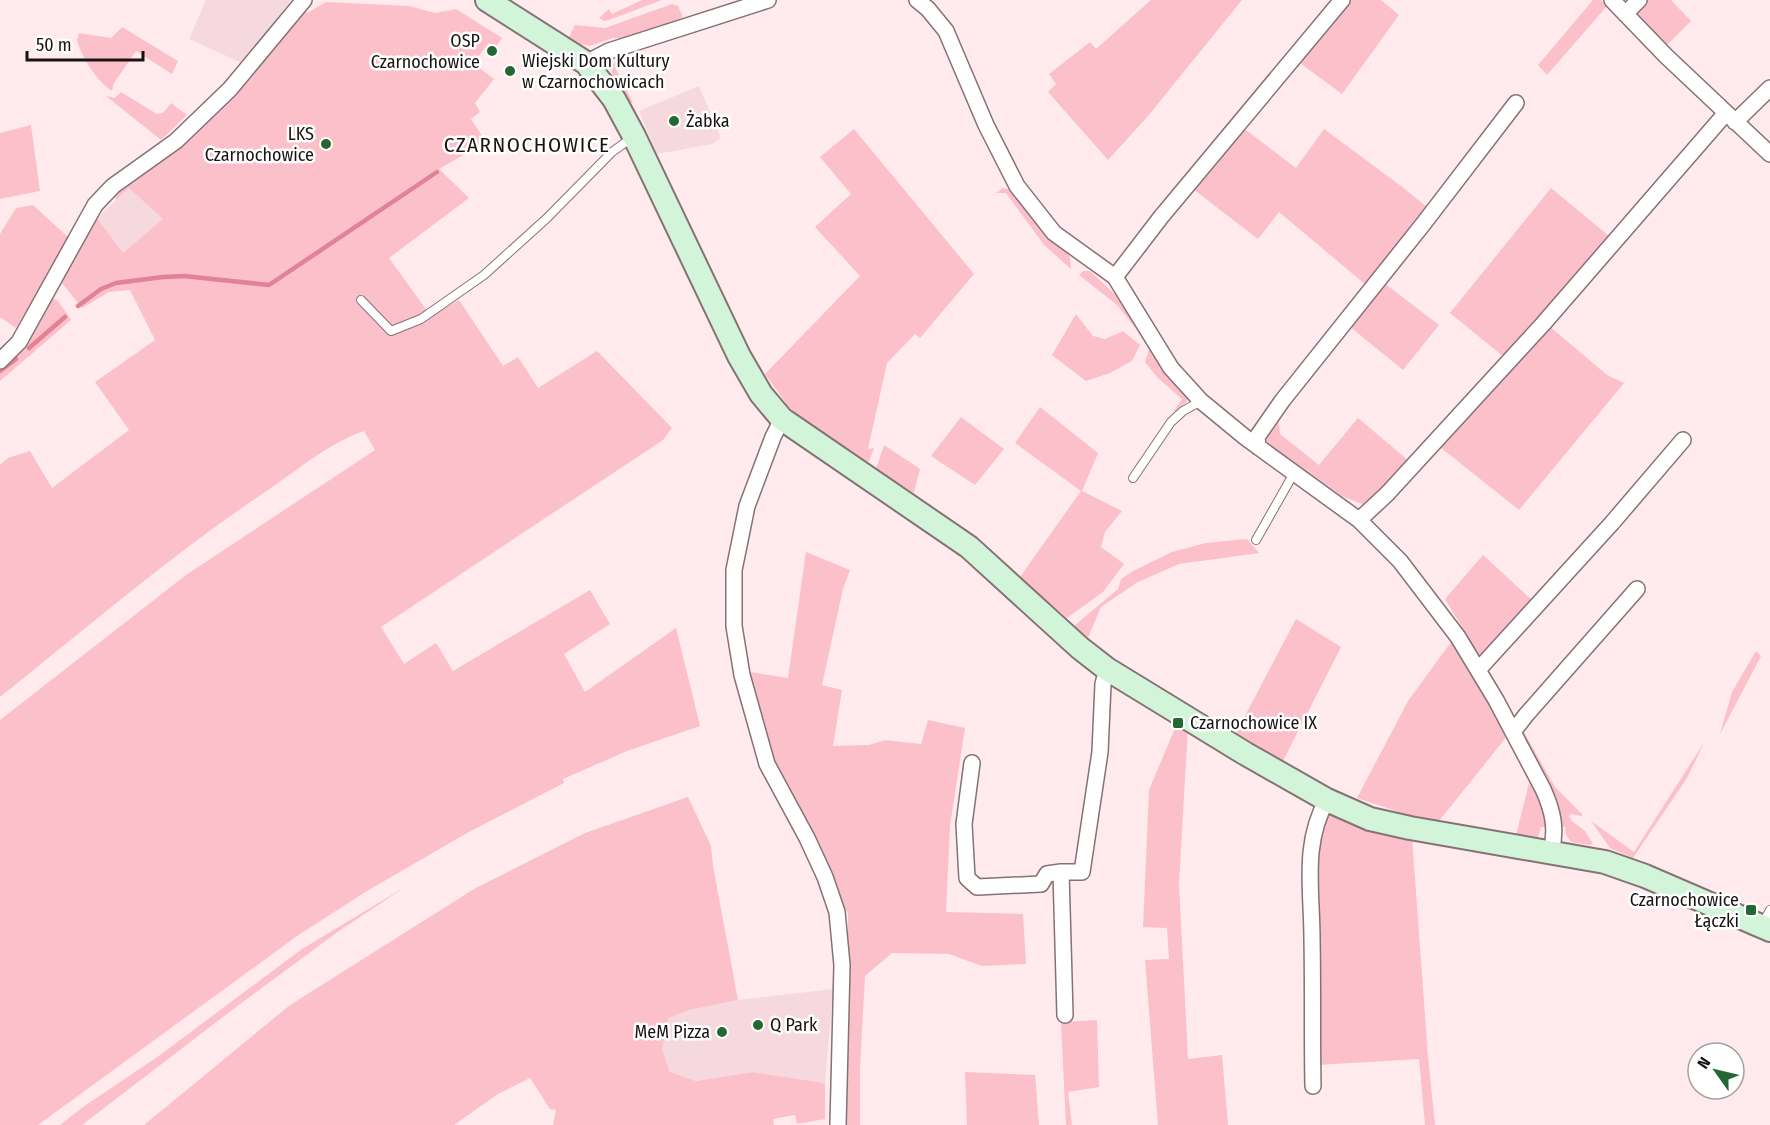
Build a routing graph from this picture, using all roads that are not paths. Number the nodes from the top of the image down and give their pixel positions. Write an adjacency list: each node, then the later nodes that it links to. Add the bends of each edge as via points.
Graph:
1 (304, 0): 17 (street, via 230,88 176,141 113,186 95,205 19,342)
2 (487, 0): 9 (street)
3 (768, 0): 9 (street, via 609,51)
4 (917, 0): 15 (street, via 946,31 1017,186 1054,233)
5 (1342, 0): 15 (street)
6 (1612, 0): 8 (street)
7 (1639, 0): 8 (street)
8 (1625, 14): 12 (street)
9 (586, 63): 13 (street, via 614,99)
10 (1770, 88): 12 (street)
11 (1516, 104): 21 (street, via 1282,401 1257,437)
12 (1730, 118): 14 (street); 24 (street)
13 (634, 136): 16 (lane, via 612,152 484,275 422,319 391,331); 19 (street, via 739,356 761,394)
14 (1770, 154)
15 (1115, 277): 18 (street, via 1170,368)
16 (361, 300)
17 (0, 361)
18 (1202, 401): 21 (street); 23 (lane, via 1172,422)
19 (782, 419): 27 (street, via 969,547); 37 (street, via 747,506 734,570 734,626 742,675 767,764 825,877 837,912 842,964)
20 (1683, 440): 28 (street)
21 (1258, 447): 22 (street)
22 (1294, 473): 24 (street); 25 (lane)
23 (1133, 478)
24 (1359, 520): 28 (street, via 1429,597)
25 (1256, 540)
26 (1637, 589): 29 (street)
27 (1107, 669): 31 (street); 33 (street, via 1100,752 1082,872)
28 (1478, 670): 29 (street)
29 (1513, 732): 32 (street, via 1551,806 1555,831)
30 (972, 763): 33 (street, via 964,824 967,878 977,887 1041,884 1047,874)
31 (1327, 800): 32 (street, via 1370,819); 36 (street, via 1311,841)
32 (1551, 853): 34 (street, via 1605,862)
33 (1061, 872): 35 (street)
34 (1767, 922)
35 (1065, 1015)
36 (1312, 1086)
37 (838, 1125)

